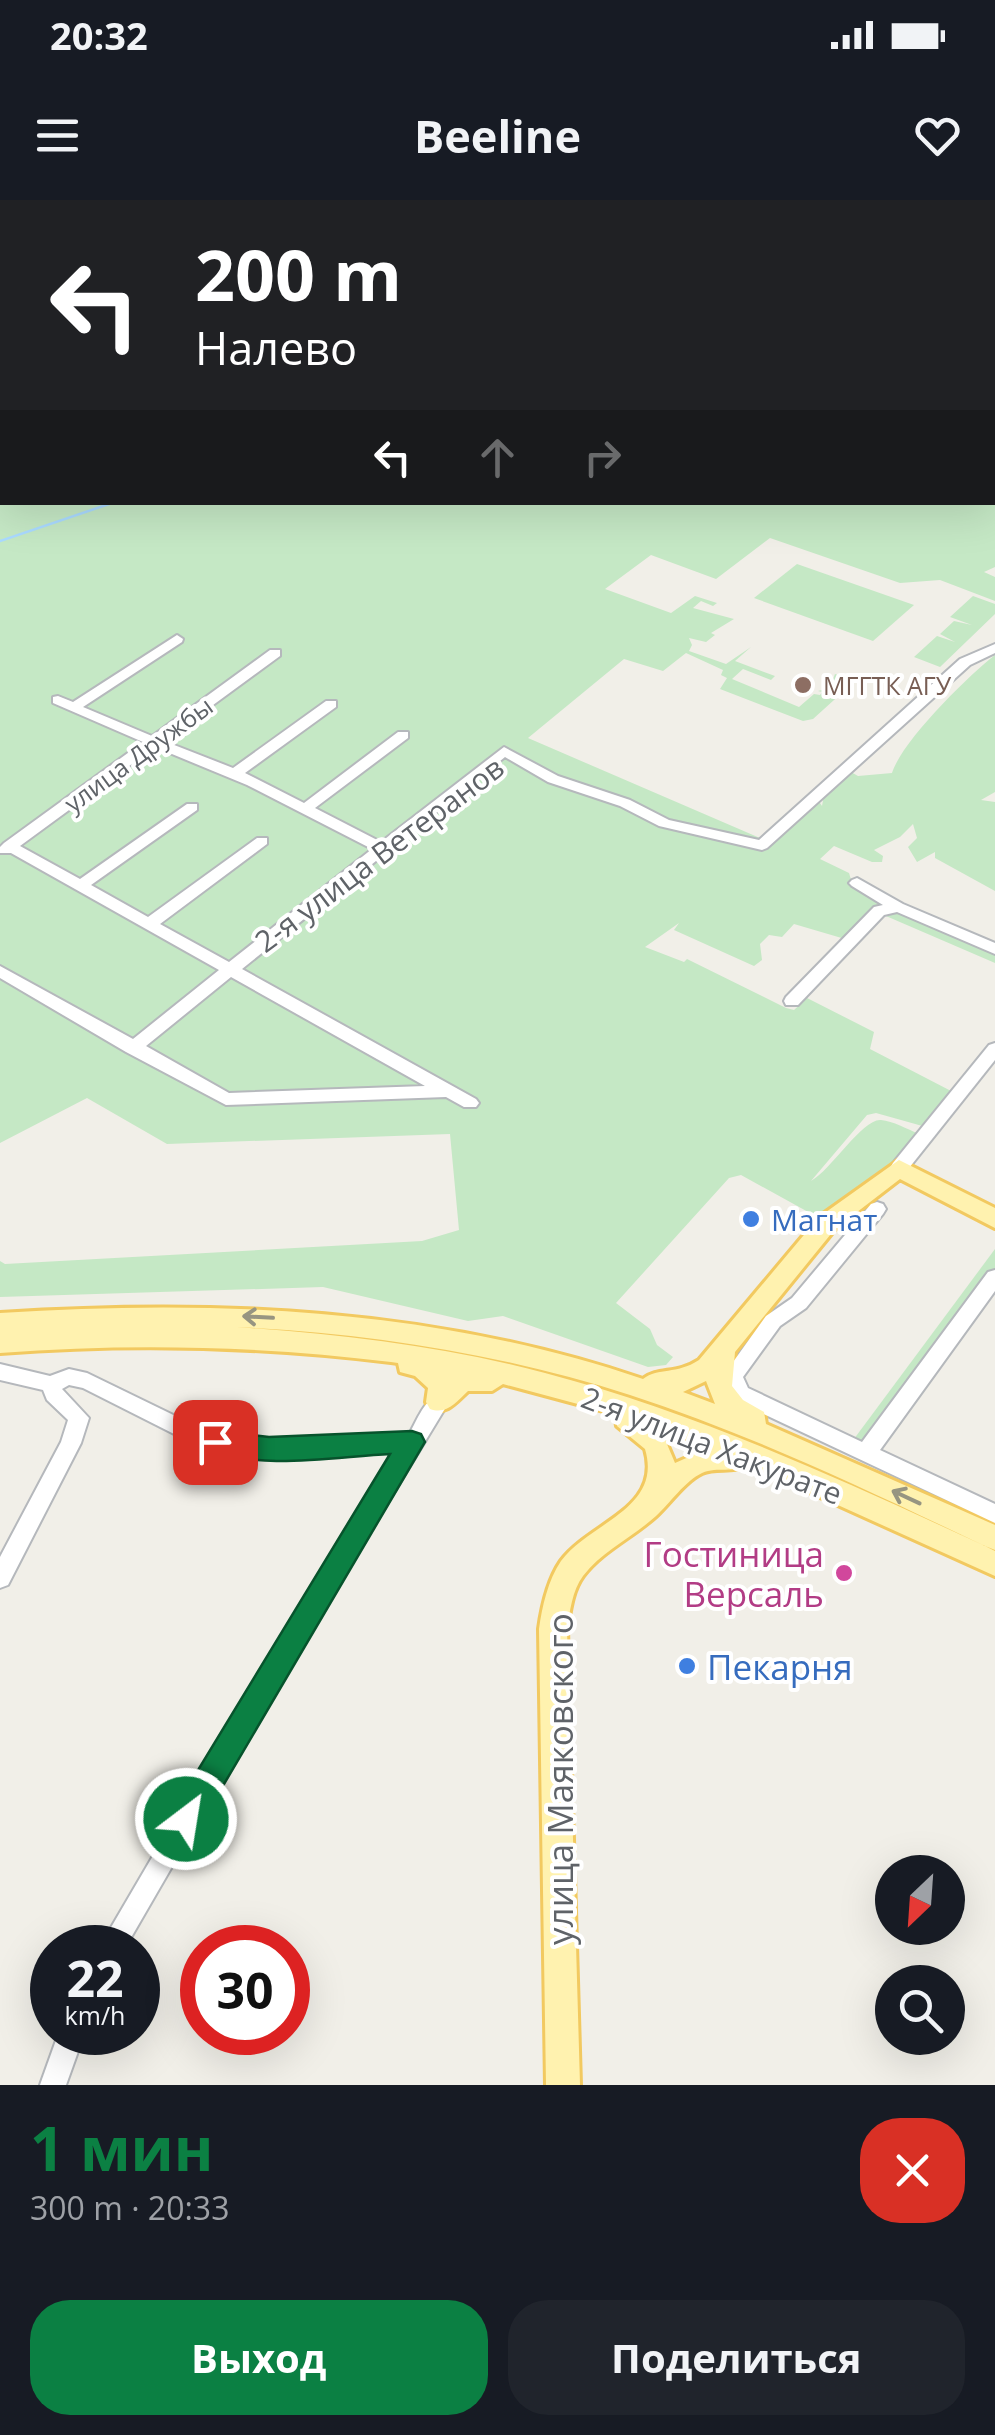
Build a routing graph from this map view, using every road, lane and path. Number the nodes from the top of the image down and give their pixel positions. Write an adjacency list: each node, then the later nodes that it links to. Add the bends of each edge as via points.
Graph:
1 (177, 639): 6 (street)
2 (995, 648): 13 (street, 2-я улица Ветеранов, via 965,662 762,845 664,823 553,780 504,751)
3 (275, 653): 8 (street, улица Дружбы)
4 (58, 700): 6 (street)
5 (331, 704): 9 (street)
6 (74, 708): 8 (street)
7 (403, 735): 11 (street)
8 (154, 744): 9 (street); 14 (street, улица Дружбы)
9 (232, 776): 11 (street)
10 (192, 807): 16 (street)
11 (304, 810): 13 (street)
12 (262, 840): 18 (street)
13 (382, 848): 20 (street, 2-я улица Ветеранов)
14 (5, 850): 16 (street)
15 (857, 883): 17 (street)
16 (80, 886): 18 (street)
17 (898, 907): 19 (street); 22 (street, via 879,911)
18 (149, 924): 20 (street)
19 (995, 949)
20 (229, 968): 23 (street, 2-я улица Ветеранов); 25 (street)
21 (0, 972): 23 (street)
22 (792, 1001)
23 (132, 1048): 25 (street, via 226,1098)
24 (995, 1048): 27 (street)
25 (448, 1090): 26 (street)
26 (470, 1103)
27 (899, 1168): 29 (main road); 34 (main road, via 827,1223 753,1313)
28 (877, 1209): 34 (street, via 799,1303)
29 (995, 1219)
30 (995, 1277): 44 (street)
31 (0, 1323): 39 (main road, one-way to 31, via 458,1331 394,1322 140,1315)
32 (62, 1338): 33 (main road, 2-я улица Хакурате); 35 (main road, via 306,1351); 39 (main road, 2-я улица Хакурате, via 221,1336 367,1348)
33 (0, 1343)
34 (728, 1364): 39 (main road); 41 (main road, via 719,1388 732,1408); 44 (street, 2-я улица Хакурате, via 741,1394)
35 (422, 1367): 37 (main road); 40 (main road, via 441,1384)
36 (0, 1372): 38 (street)
37 (484, 1379): 39 (main road); 40 (main road, via 462,1381)
38 (50, 1384): 42 (street, via 69,1377 87,1381 192,1434 242,1448); 49 (street, via 78,1418)
39 (628, 1396): 41 (main road); 43 (main road); 44 (main road, 2-я улица Хакурате, via 740,1449); 45 (main road, via 660,1447 664,1468)
40 (439, 1402): 42 (street)
41 (756, 1421): 44 (main road)
42 (412, 1442): 50 (street)
43 (736, 1459): 44 (main road, via 786,1480); 45 (main road, улица Маяковского, via 700,1460)
44 (856, 1475): 46 (street, 2-я улица Хакурате); 47 (main road, 2-я улица Хакурате, one-way to 44); 48 (main road, 2-я улица Хакурате, via 898,1519)
45 (649, 1505): 53 (main road, улица Маяковского, via 570,1570 557,1603)
46 (995, 1514)
47 (995, 1538)
48 (995, 1564)
49 (0, 1578)
50 (125, 1925)
51 (64, 2055): 52 (street)
52 (53, 2085)
53 (563, 2085)

